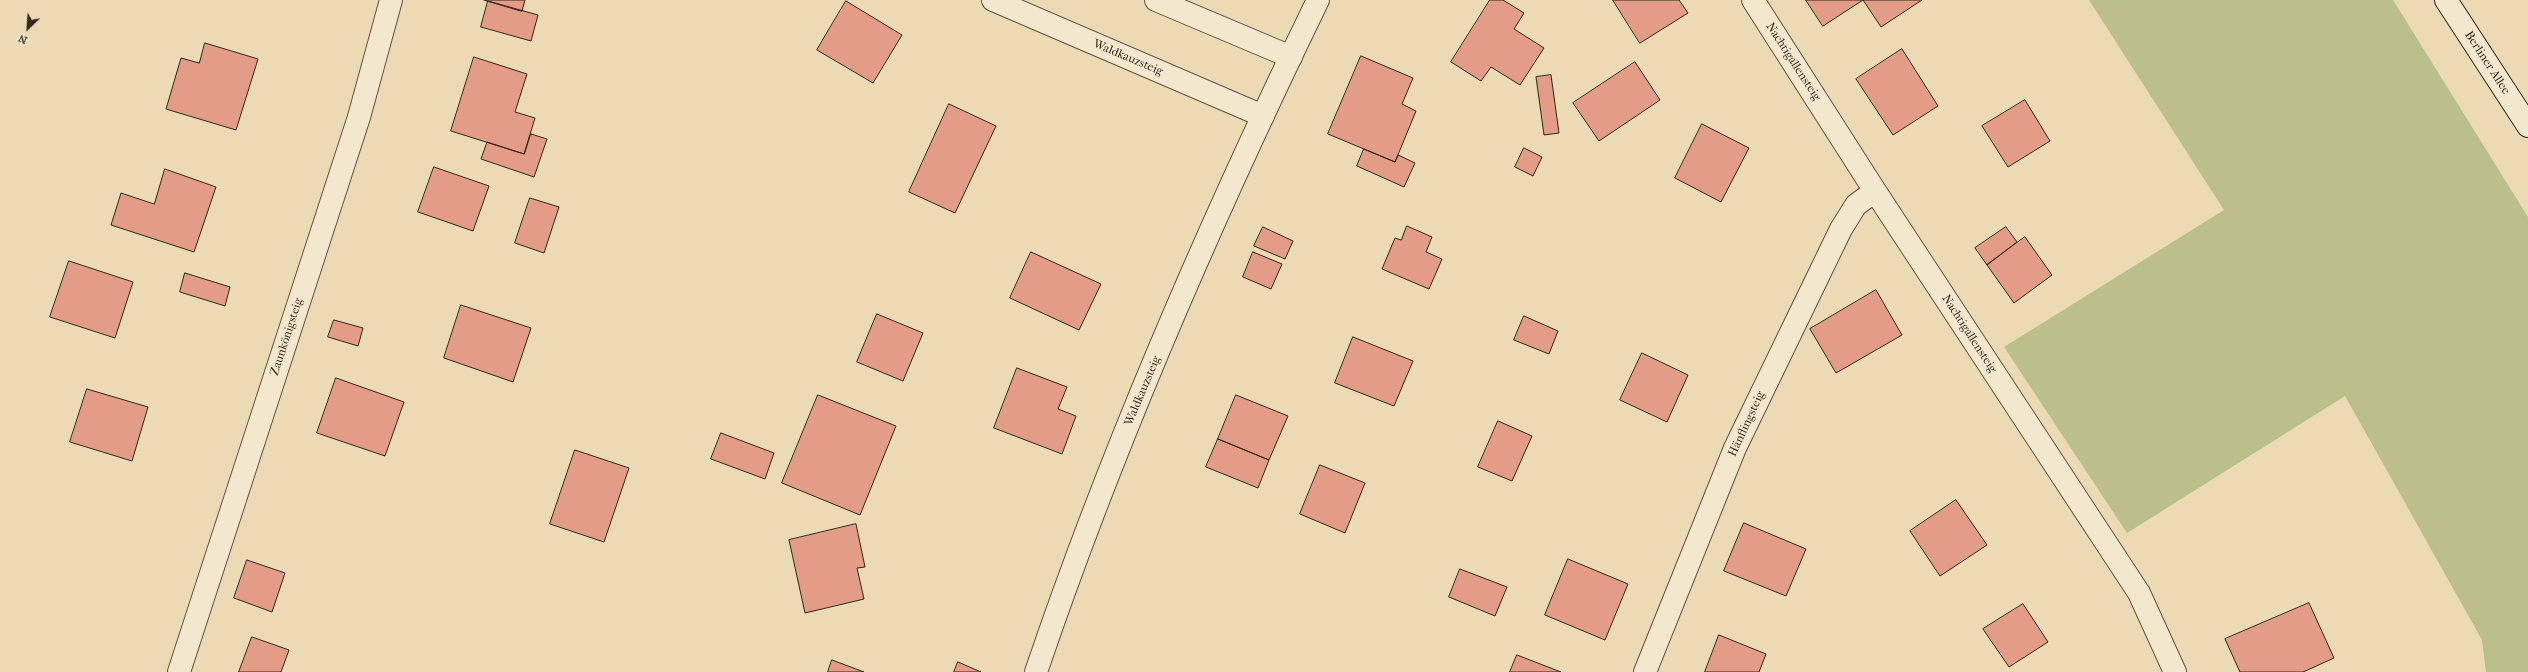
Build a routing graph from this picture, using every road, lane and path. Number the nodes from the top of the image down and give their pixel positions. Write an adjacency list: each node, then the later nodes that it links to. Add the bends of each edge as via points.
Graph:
1 (391, 0): 11 (street, Zaunkönigsteig, via 359,117)
2 (993, 0): 8 (street, Waldkauzsteig)
3 (1156, 0): 7 (street)
4 (1318, 0): 7 (street, Waldkauzsteig)
5 (1753, 0): 10 (street, Nachtigallensteig)
6 (2446, 0): 9 (street, Berliner Allee)
7 (1291, 57): 8 (street, Waldkauzsteig)
8 (1263, 116): 12 (street, Waldkauzsteig, via 1125,432 1065,586)
9 (2528, 126)
10 (1875, 191): 13 (street, Hänflingsteig, via 1856,205 1841,229 1735,448); 14 (street, Nachtigallensteig, via 2140,593)
11 (179, 672)
12 (1036, 672)
13 (1645, 672)
14 (2175, 672)

